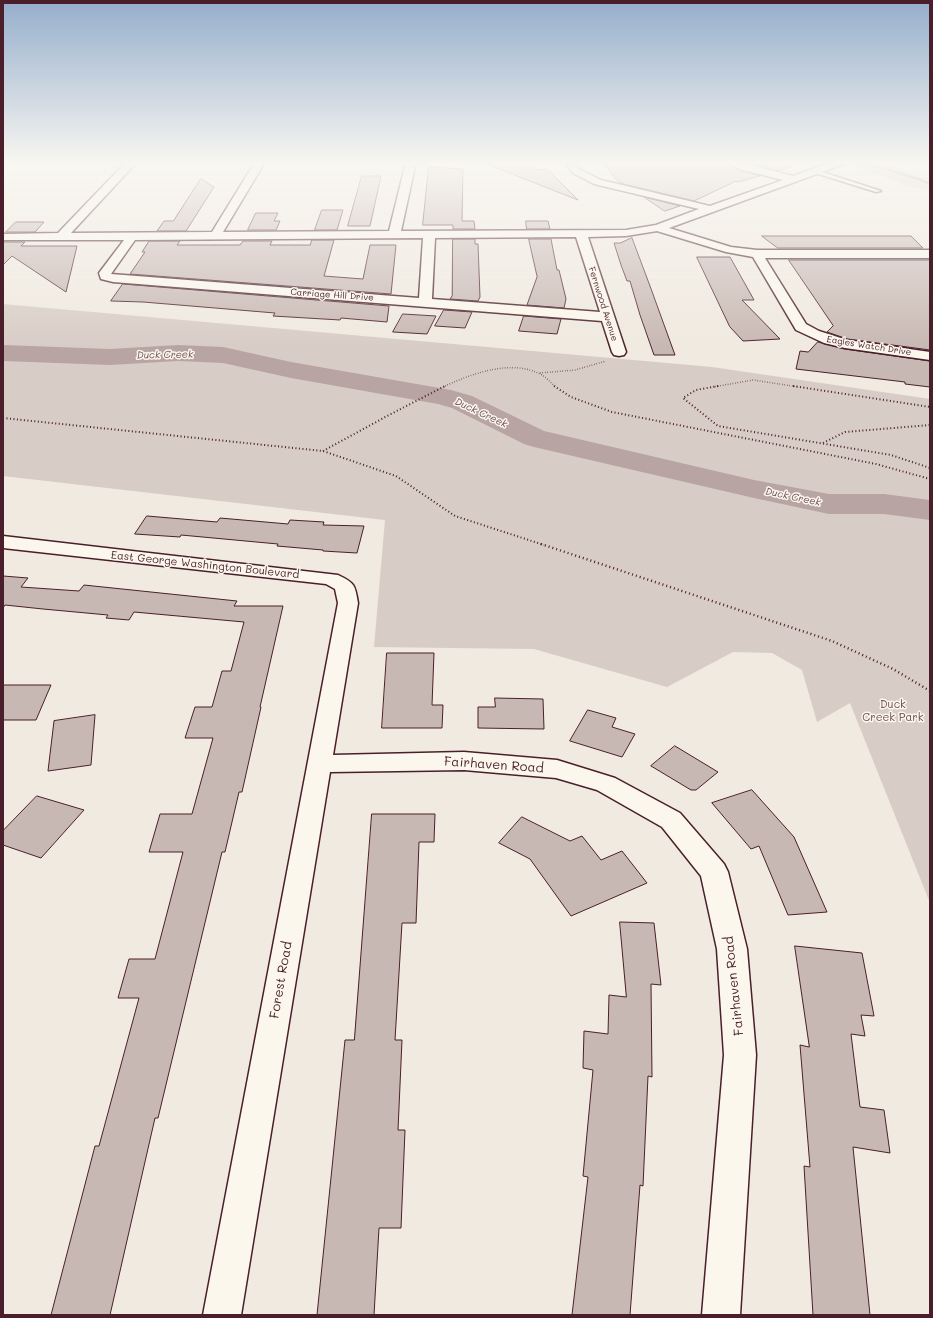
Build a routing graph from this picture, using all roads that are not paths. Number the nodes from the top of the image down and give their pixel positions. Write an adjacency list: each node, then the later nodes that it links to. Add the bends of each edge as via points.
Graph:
1 (74, 224): 9 (street)
2 (223, 224): 11 (street)
3 (397, 224): 8 (street)
4 (671, 224): 5 (street)
5 (658, 228): 7 (street, via 626,233); 13 (street, via 730,250)
6 (429, 234): 7 (street); 8 (street); 15 (street)
7 (581, 234): 16 (street, Fernwood Avenue)
8 (394, 235): 11 (street)
9 (62, 236): 10 (street); 12 (street)
10 (132, 236): 11 (street); 15 (street, Carriage Hill Drive, via 105,276)
11 (215, 236)
12 (3, 237)
13 (757, 254): 14 (street); 18 (street, Eagles Watch Drive, via 801,327 810,334 844,344)
14 (930, 254)
15 (425, 302): 16 (street, Carriage Hill Drive)
16 (608, 317): 17 (street, Fernwood Avenue)
17 (619, 352)
18 (930, 356)
19 (3, 542): 20 (street, East George Washington Boulevard, via 331,579 345,586 348,603)
20 (340, 646): 21 (street, Forest Road)
21 (319, 764): 22 (street, Forest Road); 23 (street, Fairhaven Road, via 464,761 557,769 606,784 671,820 714,872 732,949 740,1054)
22 (222, 1315)
23 (721, 1315)

